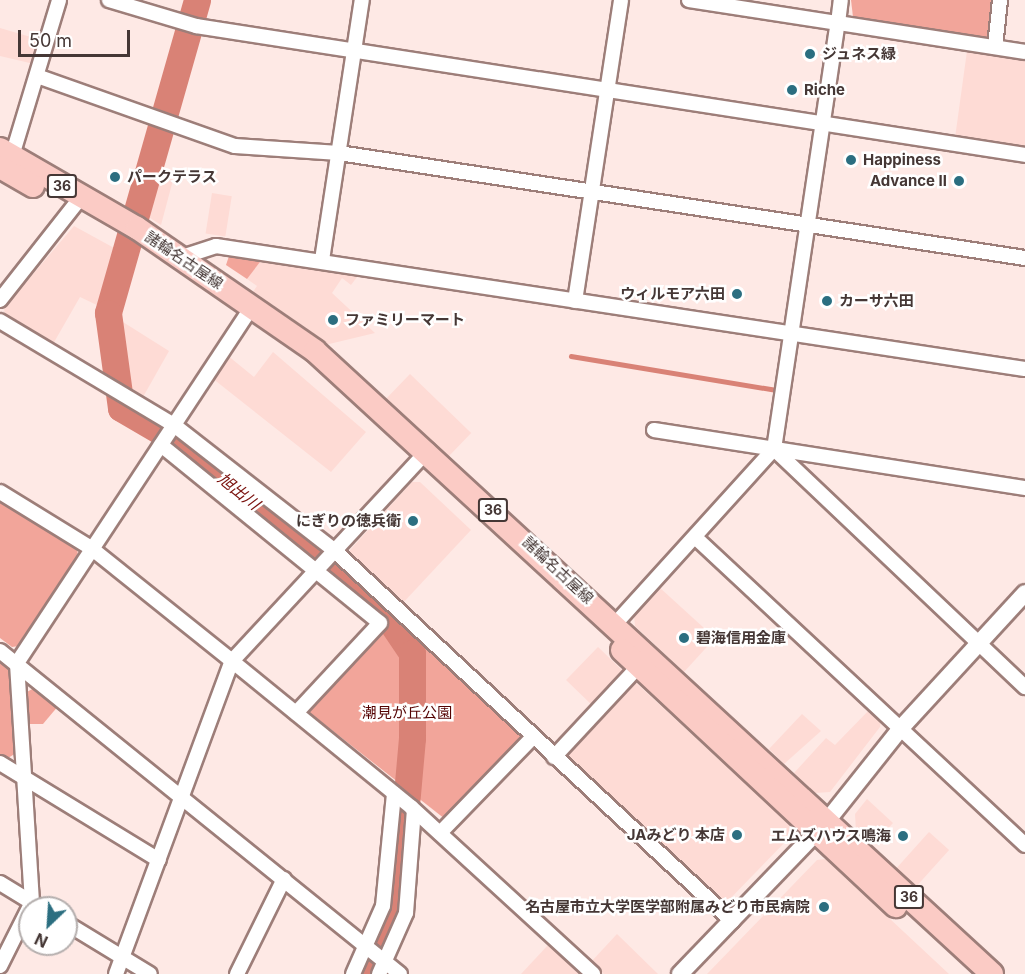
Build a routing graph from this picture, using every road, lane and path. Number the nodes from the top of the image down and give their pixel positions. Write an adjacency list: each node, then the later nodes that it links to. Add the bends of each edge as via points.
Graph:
1 (59, 0): 13 (street)
2 (109, 0): 11 (street, via 190,25)
3 (362, 0): 11 (street)
4 (621, 0): 14 (street)
5 (689, 0): 8 (street)
6 (841, 0): 9 (street)
7 (1000, 0): 10 (street)
8 (728, 3): 9 (street)
9 (837, 22): 10 (street); 15 (street)
10 (995, 47): 12 (street)
11 (354, 52): 14 (street); 16 (street)
12 (1025, 52)
13 (38, 76): 16 (street, via 235,146); 18 (street)
14 (607, 91): 15 (street); 19 (street)
15 (822, 125): 17 (street); 21 (street)
16 (339, 153): 19 (street); 24 (street)
17 (1025, 155)
18 (3, 164): 20 (main road, 諸輪名古屋線 / 36)
19 (592, 192): 21 (street); 26 (street)
20 (77, 202): 23 (main road, 諸輪名古屋線 / 36); 25 (street)
21 (806, 224): 22 (street); 29 (street)
22 (1025, 258)
23 (175, 260): 24 (street, via 216,246); 27 (main road, 諸輪名古屋線 / 36)
24 (322, 260): 26 (street)
25 (0, 300)
26 (575, 301): 29 (street)
27 (250, 310): 32 (street); 34 (main road, 諸輪名古屋線 / 36, via 315,351)
28 (0, 321): 32 (street, via 119,392)
29 (790, 334): 30 (street); 33 (street)
30 (1025, 369)
31 (654, 430): 33 (street)
32 (167, 435): 38 (street); 39 (street); 39 (street)
33 (774, 449): 35 (street); 37 (street); 42 (street)
34 (423, 455): 39 (street); 41 (main road, 諸輪名古屋線 / 36); 46 (main road, 諸輪名古屋線 / 36)
35 (1025, 488)
36 (0, 492): 38 (street)
37 (696, 538): 41 (street); 49 (street)
38 (92, 548): 44 (street); 45 (street)
39 (326, 561): 44 (street); 48 (street, via 380,623); 50 (street)
40 (1025, 593): 42 (street)
41 (616, 623): 57 (main road, 諸輪名古屋線 / 36)
42 (979, 643): 47 (street); 49 (street)
43 (0, 651): 45 (street)
44 (232, 661): 48 (street); 55 (street)
45 (17, 663): 53 (street); 55 (street)
46 (639, 666): 51 (street); 57 (main road, 諸輪名古屋線 / 36)
47 (1025, 687)
48 (296, 713): 54 (street)
49 (901, 728): 57 (street); 59 (street)
50 (532, 738): 51 (street); 58 (street)
51 (554, 757): 65 (street)
52 (0, 763): 53 (street)
53 (24, 777): 60 (street); 64 (street)
54 (397, 796): 56 (street); 68 (street)
55 (183, 797): 60 (street); 61 (street)
56 (413, 808): 58 (street); 68 (street, via 410,890)
57 (821, 827): 65 (street); 79 (main road, 諸輪名古屋線 / 36); 80 (main road, 諸輪名古屋線 / 36)
58 (440, 832): 77 (street)
59 (1025, 844)
60 (159, 860): 69 (street)
61 (284, 879): 68 (street); 73 (street)
62 (0, 883): 63 (street)
63 (22, 896)
64 (36, 896)
65 (732, 921): 78 (street)
66 (78, 930): 69 (street)
67 (18, 936): 70 (street)
68 (377, 952): 74 (street); 75 (street); 76 (street)
69 (124, 958): 71 (street); 72 (street)
70 (0, 966)
71 (116, 974)
72 (150, 974)
73 (237, 974)
74 (353, 974)
75 (379, 974)
76 (400, 974)
77 (593, 974)
78 (680, 974)
79 (970, 974)
80 (992, 974)

